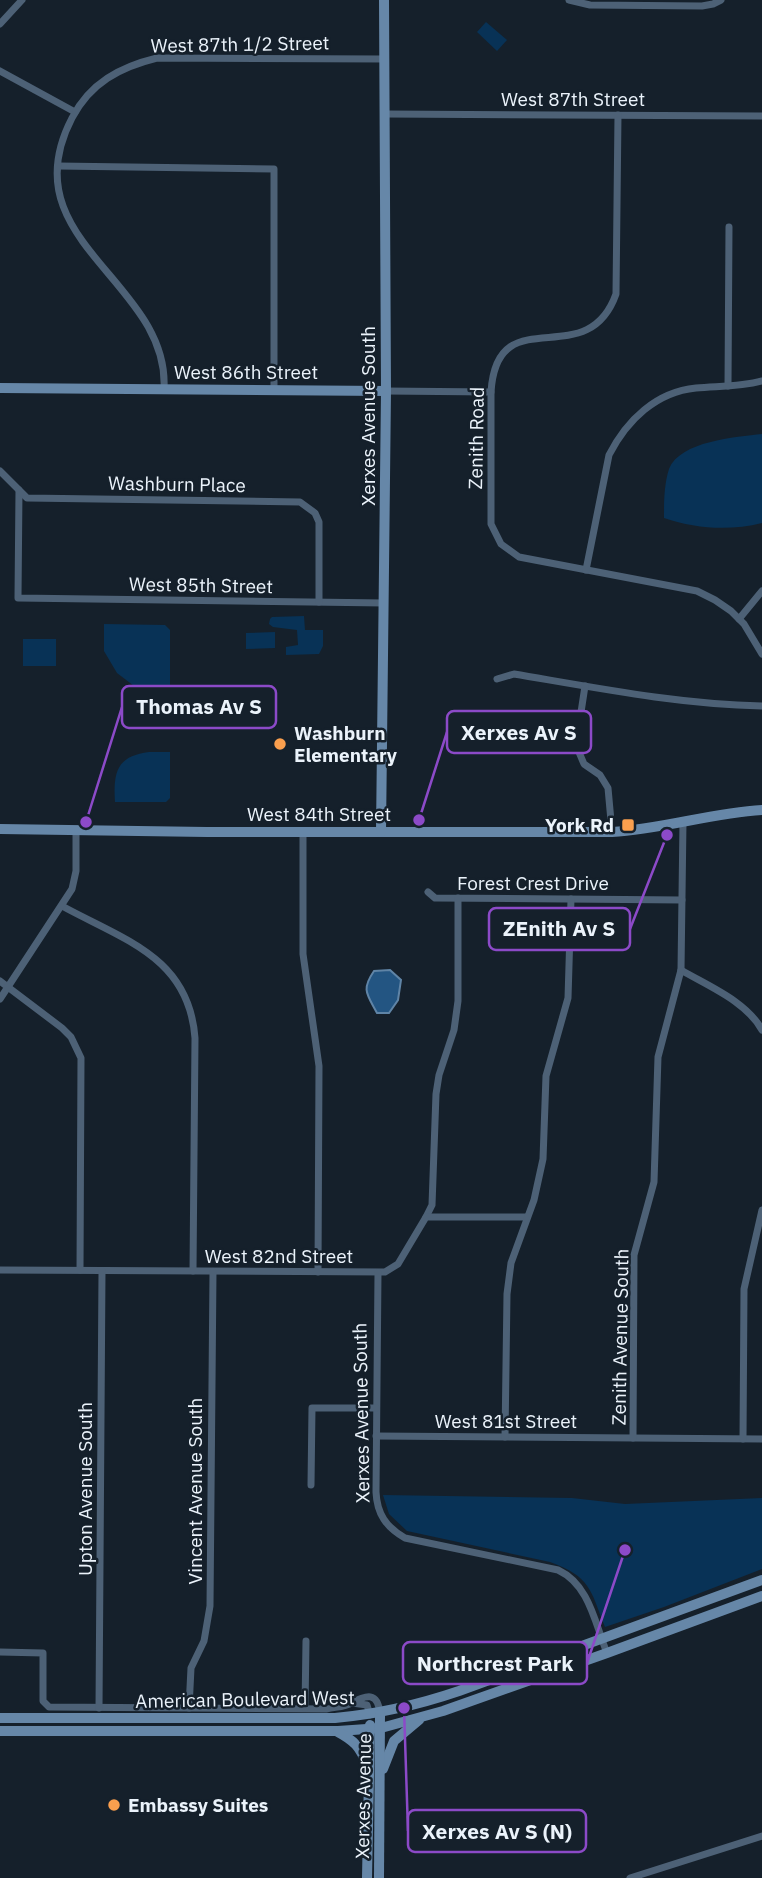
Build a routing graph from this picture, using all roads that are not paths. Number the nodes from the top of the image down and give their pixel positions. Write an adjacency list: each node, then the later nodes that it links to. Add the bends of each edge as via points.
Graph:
1 (22, 0): 5 (street)
2 (384, 0): 6 (street, Xerxes Avenue South)
3 (569, 0): 4 (street, via 590,5 688,6)
4 (721, 0)
5 (0, 24)
6 (385, 59): 8 (street, West 87th 1/2 Street, via 157,58 110,75); 9 (street, Xerxes Avenue South)
7 (0, 71): 8 (street)
8 (75, 112): 12 (street, via 61,144)
9 (385, 114): 10 (street, West 87th Street); 19 (street, Xerxes Avenue South)
10 (618, 115): 11 (street, West 87th Street); 20 (street, Zenith Road, via 617,281 612,305 585,331 515,343 498,360)
11 (762, 116)
12 (58, 166): 17 (street, via 60,195 72,228 152,330 163,361); 18 (street, via 274,169)
13 (729, 227): 15 (street)
14 (762, 381): 15 (street)
15 (728, 386): 23 (street, via 693,388 667,396 643,410 623,431 607,465)
16 (0, 388): 17 (street, West 86th Street)
17 (164, 389): 18 (street, West 86th Street)
18 (274, 390): 19 (street, West 86th Street)
19 (386, 391): 20 (street, West 86th Street); 26 (street, Xerxes Avenue South)
20 (491, 392): 23 (street, Zenith Road, via 490,513 495,534 519,557)
21 (0, 471): 22 (street)
22 (19, 490): 25 (street, Washburn Place, via 27,498 300,502 315,513 320,531); 25 (street, West 85th Street, via 18,598)
23 (586, 570): 27 (street, Zenith Road, via 697,592)
24 (762, 591): 27 (street)
25 (320, 602): 26 (street, West 85th Street)
26 (384, 603): 39 (street, Xerxes Avenue South)
27 (739, 619): 28 (street, Zenith Road)
28 (762, 654)
29 (497, 679): 30 (street, via 514,674)
30 (585, 686): 31 (street, via 674,700); 32 (street, via 576,735)
31 (762, 706)
32 (579, 755): 33 (street); 40 (street, via 608,788)
33 (570, 760)
34 (762, 810): 35 (street, West 84th Street)
35 (684, 822): 40 (street, West 84th Street); 44 (street, Zenith Avenue South)
36 (0, 829): 37 (street, West 84th Street)
37 (76, 830): 38 (street, West 84th Street); 45 (street, via 75,880)
38 (303, 831): 39 (street, West 84th Street); 59 (street, via 303,954 320,1066)
39 (381, 832): 40 (street, West 84th Street)
40 (612, 832)
41 (428, 892): 42 (street, Forest Crest Drive, via 435,898)
42 (458, 898): 43 (street, Forest Crest Drive); 52 (street, via 456,1016 436,1094 432,1205)
43 (570, 899): 44 (street, Forest Crest Drive); 53 (street, via 568,998 546,1076 543,1159)
44 (682, 900): 46 (street, Zenith Avenue South)
45 (62, 906): 48 (street); 57 (street, via 158,959 189,1003 195,1038)
46 (681, 970): 50 (street, via 740,1005); 64 (street, Zenith Avenue South, via 658,1057 654,1181 634,1255)
47 (0, 981): 48 (street)
48 (8, 987): 49 (street); 55 (street, via 62,1028 81,1058)
49 (0, 999)
50 (762, 1030)
51 (762, 1210): 65 (street, via 744,1289)
52 (426, 1216): 53 (street); 60 (street, West 82nd Street, via 398,1264)
53 (527, 1217): 63 (street, via 511,1263 507,1294)
54 (0, 1270): 55 (street, West 82nd Street)
55 (80, 1270): 56 (street, West 82nd Street)
56 (102, 1271): 57 (street, West 82nd Street); 74 (street, Upton Avenue South)
57 (193, 1271): 58 (street, West 82nd Street)
58 (213, 1272): 59 (street, West 82nd Street); 75 (street, Vincent Avenue South, via 210,1606 204,1641 191,1668)
59 (318, 1272): 60 (street, West 82nd Street)
60 (378, 1273): 61 (street, Xerxes Avenue South)
61 (376, 1408): 62 (street, Xerxes Avenue South); 67 (street, via 312,1408)
62 (376, 1436): 63 (street, West 81st Street); 70 (street, Xerxes Avenue South, via 377,1504 394,1532 416,1541 558,1570 581,1588)
63 (505, 1437): 64 (street, West 81st Street)
64 (633, 1438): 65 (street, West 81st Street)
65 (743, 1439): 66 (street, West 81st Street)
66 (762, 1439)
67 (311, 1485)
68 (762, 1580): 70 (street, American Boulevard West)
69 (762, 1595): 73 (street, American Boulevard West)
70 (602, 1639): 73 (street, Xerxes Avenue South); 77 (street, American Boulevard West, via 424,1703)
71 (306, 1641): 76 (street)
72 (0, 1652): 74 (street, via 43,1653 43,1701 50,1707)
73 (607, 1653): 78 (street, American Boulevard West)
74 (99, 1708): 75 (street)
75 (190, 1708): 76 (street)
76 (305, 1708): 77 (street, via 327,1709 366,1696 379,1705)
77 (375, 1714): 80 (street, American Boulevard West); 81 (street, Xerxes Avenue)
78 (422, 1717): 81 (street, American Boulevard West); 86 (street, via 394,1741)
79 (0, 1718): 80 (street, American Boulevard West)
80 (37, 1718): 83 (street)
81 (376, 1728): 84 (street, American Boulevard West); 85 (street); 86 (street, Xerxes Avenue)
82 (0, 1731): 83 (street, American Boulevard West)
83 (37, 1731): 84 (street, American Boulevard West)
84 (338, 1731): 85 (street, via 355,1741)
85 (369, 1770): 88 (street)
86 (381, 1776): 89 (street, Xerxes Avenue)
87 (762, 1836): 90 (street)
88 (367, 1878)
89 (379, 1878)
90 (630, 1878)

